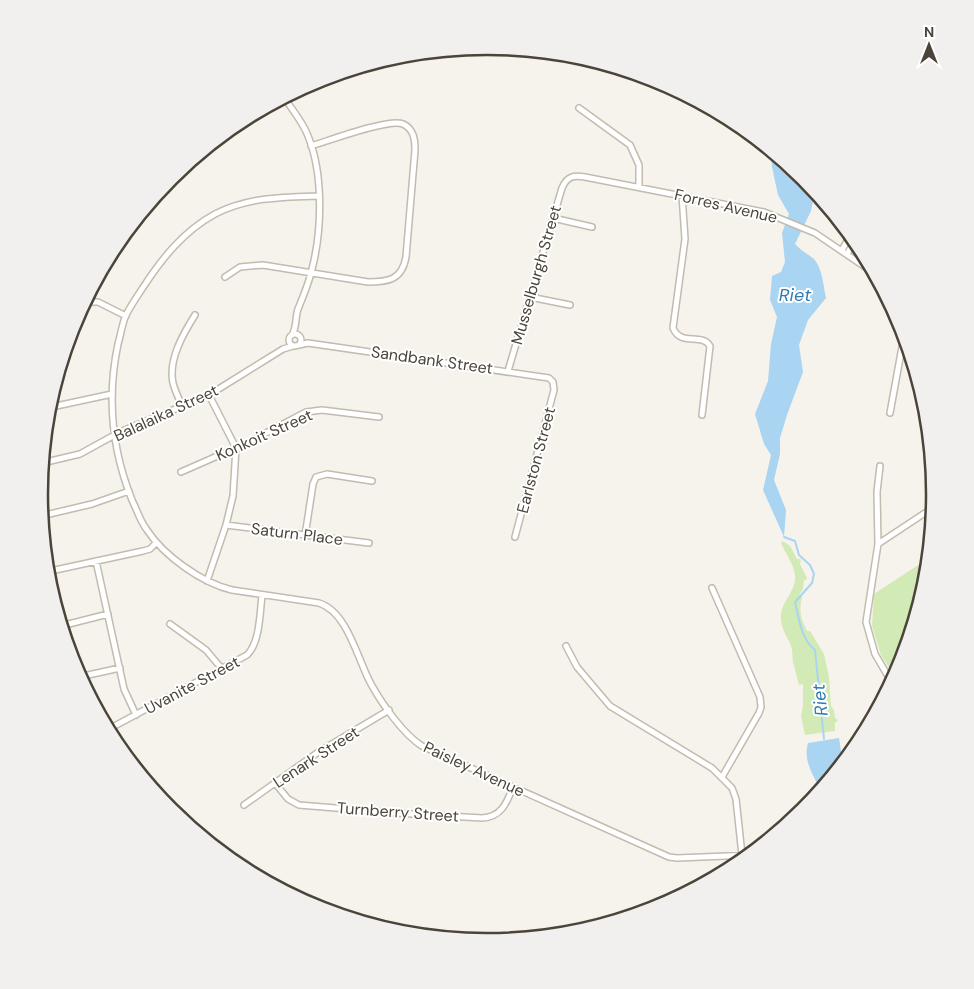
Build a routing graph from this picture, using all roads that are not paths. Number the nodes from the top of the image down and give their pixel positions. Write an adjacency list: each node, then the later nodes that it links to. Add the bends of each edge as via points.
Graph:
1 (288, 103): 3 (street, Balalaika Street, via 306,131)
2 (579, 108): 5 (street, via 630,145 640,165)
3 (311, 146): 7 (street, Balalaika Street); 15 (street, via 393,122 402,123 415,140 406,257 399,274 391,280 375,282)
4 (566, 181): 5 (street, Forres Avenue, via 571,176 578,176); 8 (street, Musselburgh Street)
5 (639, 187): 6 (street, Forres Avenue)
6 (682, 195): 12 (street, Forres Avenue, via 756,210 786,220); 34 (street, via 685,233 673,328 681,337 705,341 710,346)
7 (318, 196): 15 (street, Balalaika Street, via 319,228); 21 (street, Paisley Avenue, via 277,197 243,204 199,224 165,255)
8 (553, 218): 9 (street); 17 (street, Musselburgh Street)
9 (592, 227)
10 (846, 242): 12 (street)
11 (851, 248): 13 (street)
12 (842, 250): 13 (street, Forres Avenue)
13 (848, 254): 14 (street, Forres Avenue)
14 (860, 263)
15 (311, 274): 16 (street, via 258,265 240,267); 22 (street, Balalaika Street, via 297,314)
16 (224, 277)
17 (530, 297): 19 (street); 27 (street, Musselburgh Street)
18 (92, 302): 21 (street)
19 (570, 305)
20 (195, 315): 32 (street, via 181,339 173,367 173,383)
21 (126, 316): 29 (street, Paisley Avenue, via 116,356)
22 (295, 337): 23 (street, Sandbank Street); 24 (street, via 290,344); 24 (street, via 302,341); 25 (street, Balalaika Street)
23 (308, 343): 24 (street, Sandbank Street); 27 (street, Sandbank Street)
24 (296, 346): 25 (street, Balalaika Street)
25 (283, 349): 30 (street, Balalaika Street)
26 (902, 349): 33 (street)
27 (508, 371): 28 (street, Sandbank Street, via 548,377)
28 (553, 382): 47 (street, Earlston Street, via 553,398)
29 (112, 394): 31 (street); 36 (street, Paisley Avenue)
30 (209, 395): 32 (street, Balalaika Street); 37 (street)
31 (57, 406)
32 (182, 406): 36 (street, Balalaika Street)
33 (890, 413)
34 (702, 415)
35 (379, 417): 37 (street, Konkoit Street, via 312,411)
36 (115, 436): 38 (street, Balalaika Street, via 80,454); 42 (street, Paisley Avenue)
37 (236, 448): 40 (street, Konkoit Street); 45 (street, via 233,496)
38 (48, 461)
39 (880, 466): 50 (street)
40 (181, 472)
41 (372, 481): 46 (street, via 327,474 316,477 312,484)
42 (129, 491): 44 (street); 48 (street, Paisley Avenue, via 141,520)
43 (926, 512): 50 (street)
44 (48, 514)
45 (226, 525): 46 (street, Saturn Place); 53 (street)
46 (305, 536): 49 (street, Saturn Place)
47 (515, 537)
48 (156, 543): 51 (street, via 148,550); 53 (street, Paisley Avenue)
49 (368, 543)
50 (878, 544): 63 (street, via 866,622 875,654)
51 (96, 561): 52 (street); 56 (street)
52 (54, 570)
53 (207, 581): 55 (street, Paisley Avenue, via 224,588)
54 (712, 588): 67 (street, via 761,703 759,713)
55 (262, 595): 61 (street, Uvanite Street, via 253,648); 64 (street, Paisley Avenue, via 319,603 333,611 352,640 370,683)
56 (108, 614): 57 (street); 60 (street)
57 (67, 624)
58 (170, 624): 61 (street, via 206,650)
59 (566, 646): 67 (street, via 577,667 610,706)
60 (120, 668): 62 (street); 65 (street, via 126,694)
61 (222, 669): 65 (street, Uvanite Street)
62 (87, 675)
63 (887, 675)
64 (390, 710): 68 (street, Lenark Street, via 317,753); 69 (street, Paisley Avenue, via 418,744)
65 (136, 715): 66 (street, Uvanite Street)
66 (114, 726)
67 (722, 777): 71 (street, via 736,798)
68 (275, 783): 69 (street, Turnberry Street, via 288,799 299,804 482,818 501,811); 70 (street, Lenark Street)
69 (513, 787): 72 (street, Paisley Avenue, via 669,856)
70 (244, 805)
71 (742, 852)
72 (738, 855)

